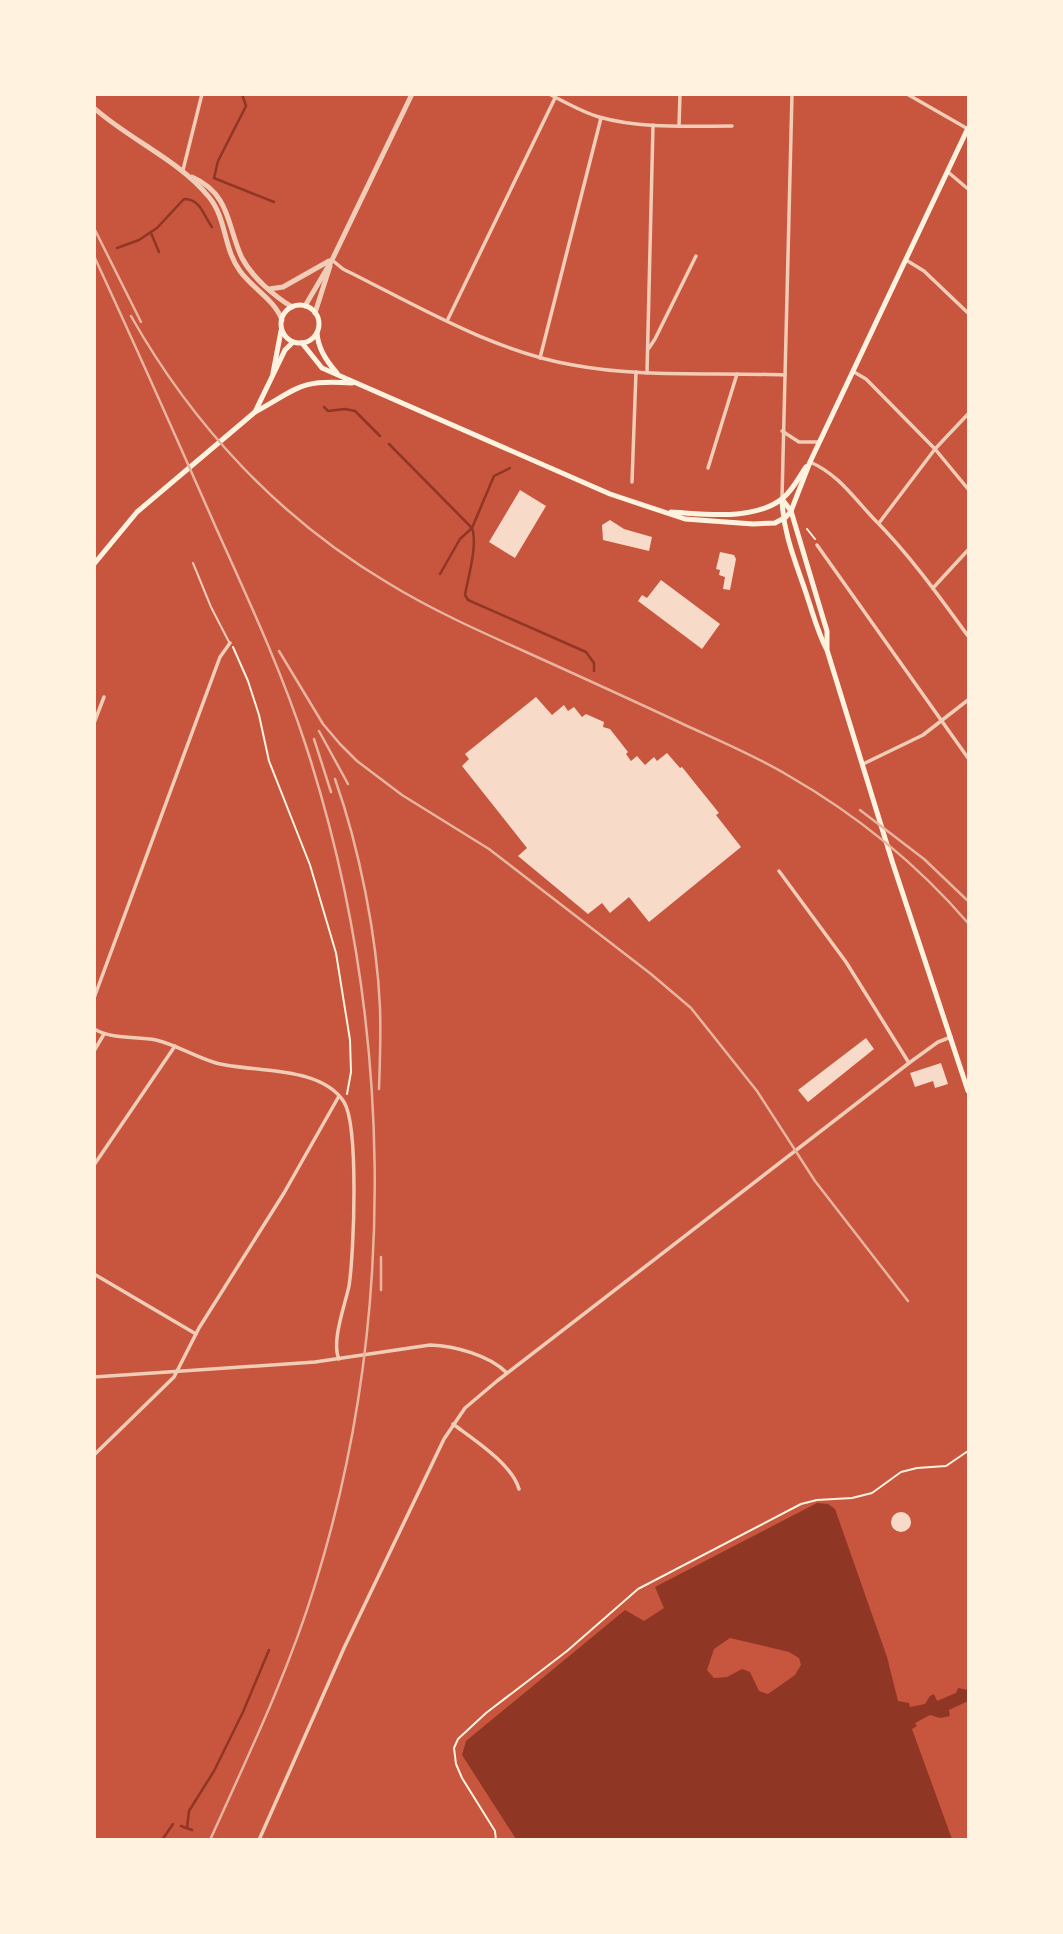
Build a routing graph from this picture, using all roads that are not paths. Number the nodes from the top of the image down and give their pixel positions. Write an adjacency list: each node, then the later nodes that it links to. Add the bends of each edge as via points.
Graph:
1 (202, 94): 15 (street)
2 (412, 94): 18 (street)
3 (549, 94): 7 (street)
4 (680, 94): 11 (street)
5 (792, 94): 38 (street)
6 (907, 94): 13 (street)
7 (555, 97): 9 (street); 26 (street)
8 (94, 107): 15 (street)
9 (601, 118): 10 (street); 32 (street)
10 (653, 125): 11 (street); 31 (street)
11 (679, 126): 12 (street)
12 (732, 126)
13 (968, 129): 14 (main road)
14 (948, 172): 16 (street); 19 (main road)
15 (184, 174): 20 (street, via 200,181 219,200 244,261); 25 (street, via 217,208 237,268)
16 (968, 189)
17 (696, 256): 31 (street)
18 (332, 260): 20 (street, via 283,287); 21 (street); 23 (street); 26 (street)
19 (906, 260): 24 (street); 34 (main road)
20 (269, 289): 22 (street)
21 (305, 306): 22 (main road); 23 (main road)
22 (292, 307): 25 (main road)
23 (315, 313): 28 (main road)
24 (968, 313)
25 (282, 320): 27 (main road)
26 (448, 320): 32 (street)
27 (281, 328): 29 (main road); 39 (main road)
28 (317, 333): 30 (main road); 37 (main road, via 325,358)
29 (293, 342): 30 (main road); 39 (main road)
30 (302, 343): 37 (main road, via 322,368)
31 (647, 349): 35 (street)
32 (540, 358): 33 (street)
33 (636, 372): 35 (street); 48 (street)
34 (853, 372): 44 (main road); 45 (street, via 866,379)
35 (647, 373): 36 (street)
36 (737, 374): 38 (street); 47 (street)
37 (338, 375): 40 (main road)
38 (785, 375): 43 (street)
39 (272, 376): 41 (main road)
40 (356, 384): 41 (main road, via 305,384); 52 (main road, via 610,494)
41 (255, 412): 57 (main road, via 137,512)
42 (968, 414): 45 (street)
43 (782, 431): 44 (street, via 799,442); 50 (street)
44 (820, 442): 46 (main road)
45 (935, 449): 49 (street); 54 (street)
46 (810, 462): 50 (main road); 51 (main road); 54 (street, via 841,483)
47 (708, 468)
48 (632, 482)
49 (968, 489)
50 (782, 499): 51 (main road); 52 (main road, via 751,513); 53 (main road)
51 (791, 511): 53 (main road); 62 (main road, via 824,618)
52 (664, 512): 53 (main road, via 720,522 771,524)
53 (783, 519): 62 (main road, via 818,635)
54 (879, 523): 59 (street)
55 (817, 545): 65 (street)
56 (968, 550): 59 (street)
57 (94, 564)
58 (193, 564): 61 (lane)
59 (933, 588): 60 (street)
60 (968, 636)
61 (230, 643): 70 (street, via 220,657)
62 (827, 650): 68 (main road)
63 (104, 697): 66 (street)
64 (968, 700): 65 (street)
65 (944, 721): 67 (street); 68 (street)
66 (94, 723)
67 (968, 758)
68 (862, 765): 73 (main road)
69 (779, 871): 76 (street, via 846,962)
70 (94, 998)
71 (94, 1029): 72 (street)
72 (104, 1034): 74 (street); 75 (street)
73 (951, 1037): 76 (street); 77 (main road)
74 (175, 1046): 78 (street, via 216,1063 314,1079); 79 (street)
75 (94, 1051)
76 (909, 1063): 84 (street)
77 (968, 1091)
78 (340, 1096): 81 (street); 82 (street, via 351,1121 353,1227 350,1280 336,1345)
79 (94, 1165)
80 (94, 1274): 81 (street)
81 (196, 1335): 83 (street)
82 (339, 1359): 83 (street); 84 (street, via 433,1345 486,1359)
83 (178, 1370): 85 (street); 87 (street)
84 (507, 1373): 86 (street, via 473,1400)
85 (94, 1377)
86 (453, 1424): 88 (street, via 484,1446 517,1480); 89 (street)
87 (94, 1455)
88 (519, 1489)
89 (259, 1839)

